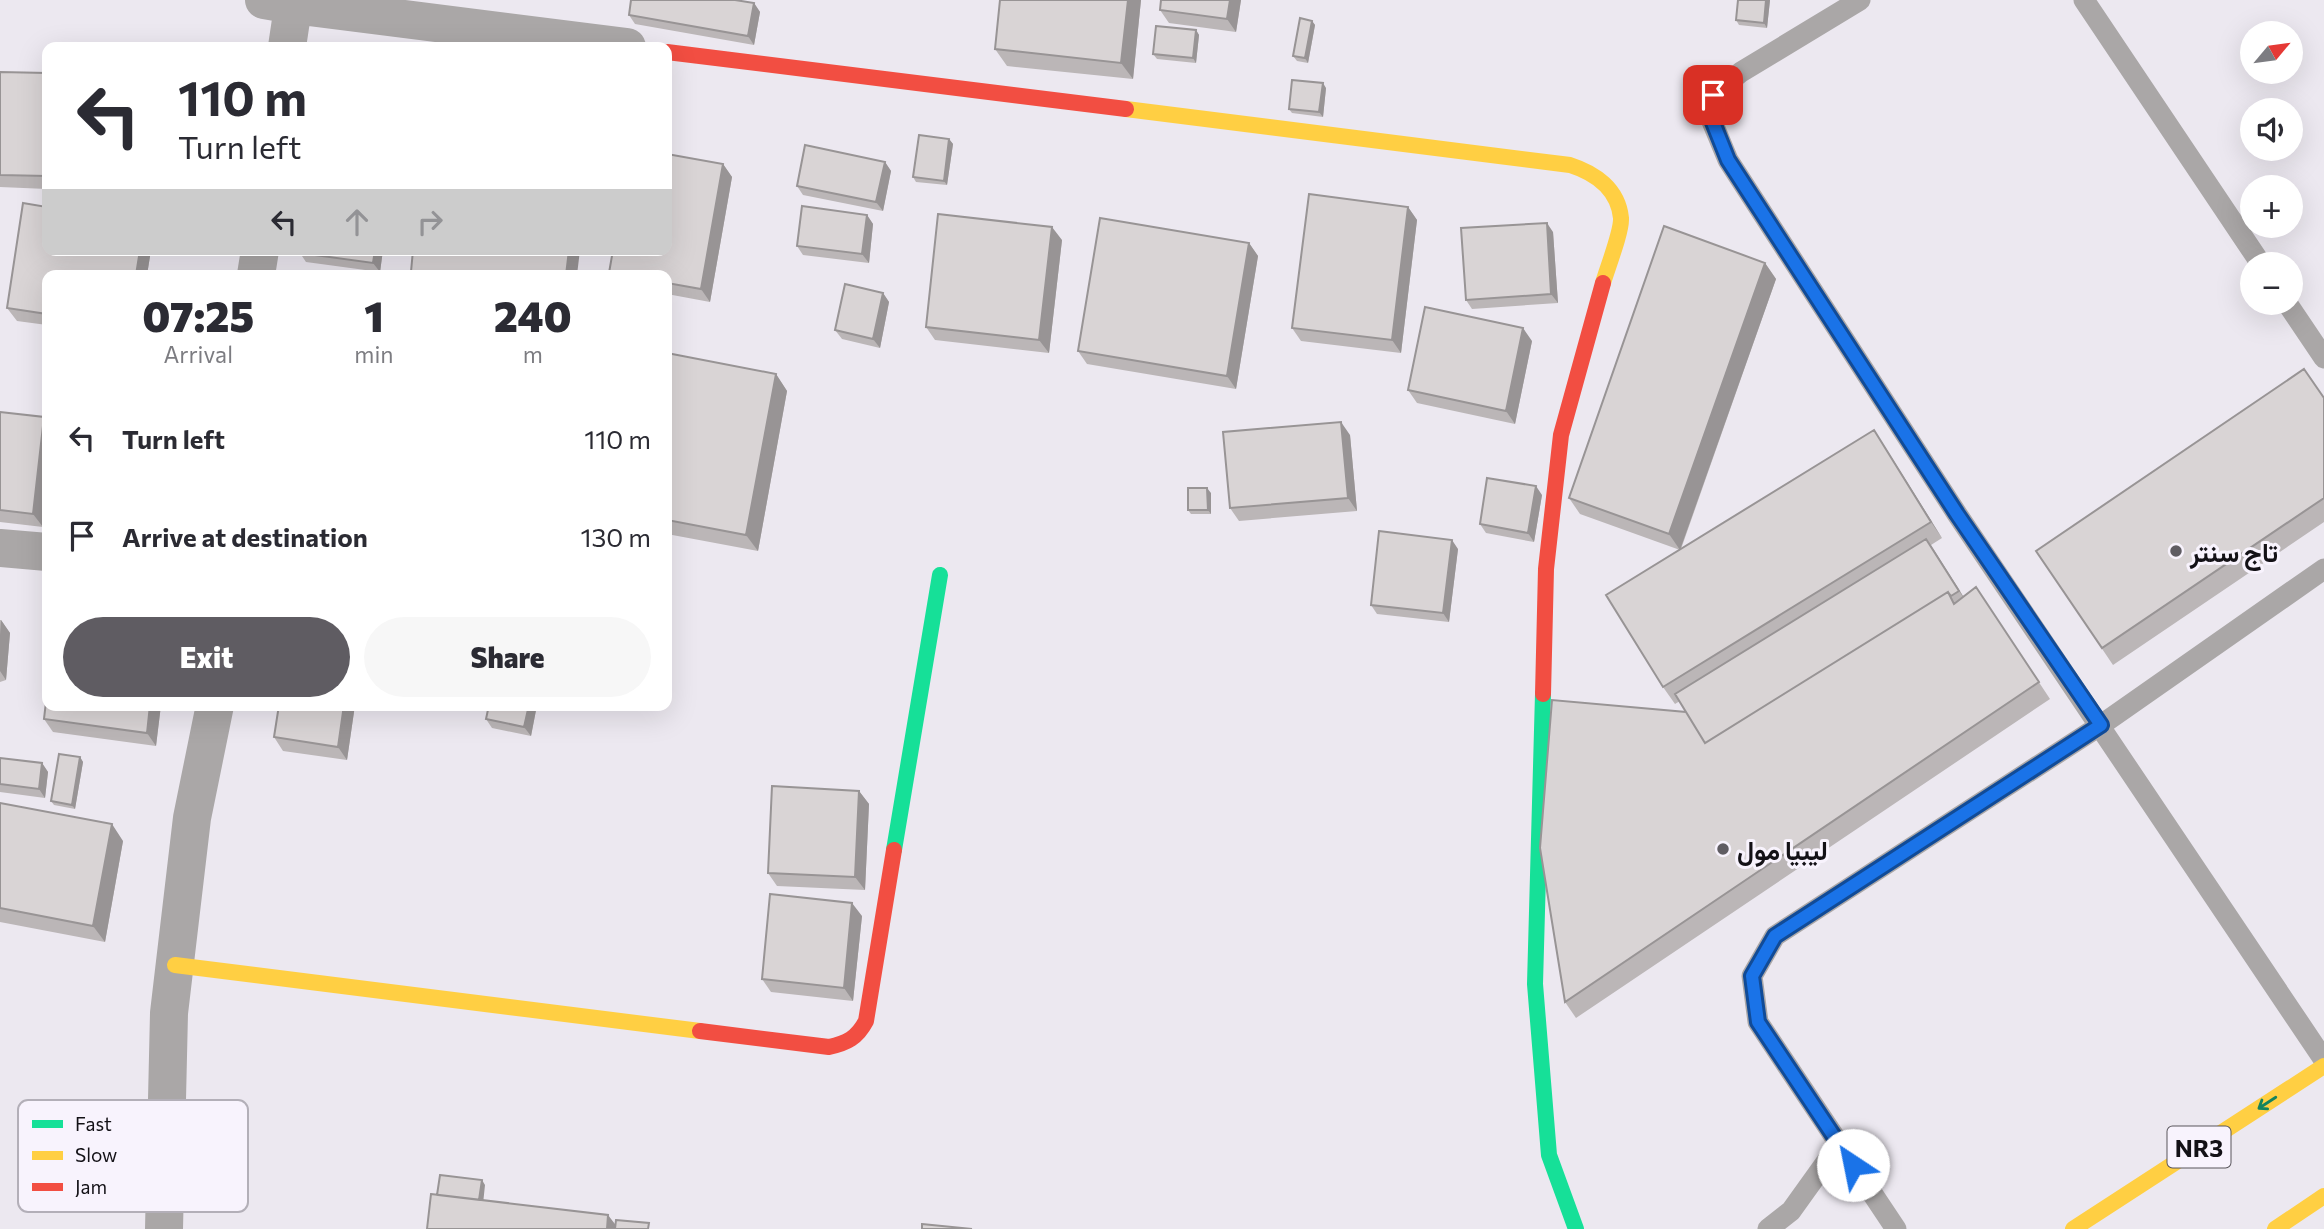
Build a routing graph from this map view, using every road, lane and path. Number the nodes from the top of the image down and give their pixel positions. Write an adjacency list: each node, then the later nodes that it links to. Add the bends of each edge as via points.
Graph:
1 (1860, 0): 15 (lane, via 1732,79 1713,95 1712,120 1728,160 1957,514)
2 (2084, 0): 7 (lane)
3 (284, 2): 4 (street); 5 (street)
4 (287, 42)
5 (588, 42)
6 (672, 53): 22 (main road, via 1570,165 1588,170 1604,182 1616,198 1621,220 1561,435 1546,569 1535,984 1549,1155)
7 (2253, 252)
8 (2295, 315): 9 (lane)
9 (2324, 358)
10 (0, 548): 11 (street)
11 (42, 552)
12 (2324, 569): 15 (lane)
13 (940, 575): 16 (main road, via 866,1021 851,1042 829,1047)
14 (214, 711): 16 (street, via 192,818)
15 (2101, 725): 17 (lane); 20 (lane, via 1775,936 1752,976 1758,1022)
16 (174, 965): 19 (street)
17 (2324, 1060)
18 (2324, 1066): 25 (main road, NR3, one-way to 25)
19 (167, 1100)
20 (1839, 1144): 23 (lane, via 1791,1211); 24 (lane)
21 (2324, 1196): 26 (main road)
22 (1576, 1229)
23 (1768, 1229)
24 (1896, 1229)
25 (2073, 1229)
26 (2275, 1229)

